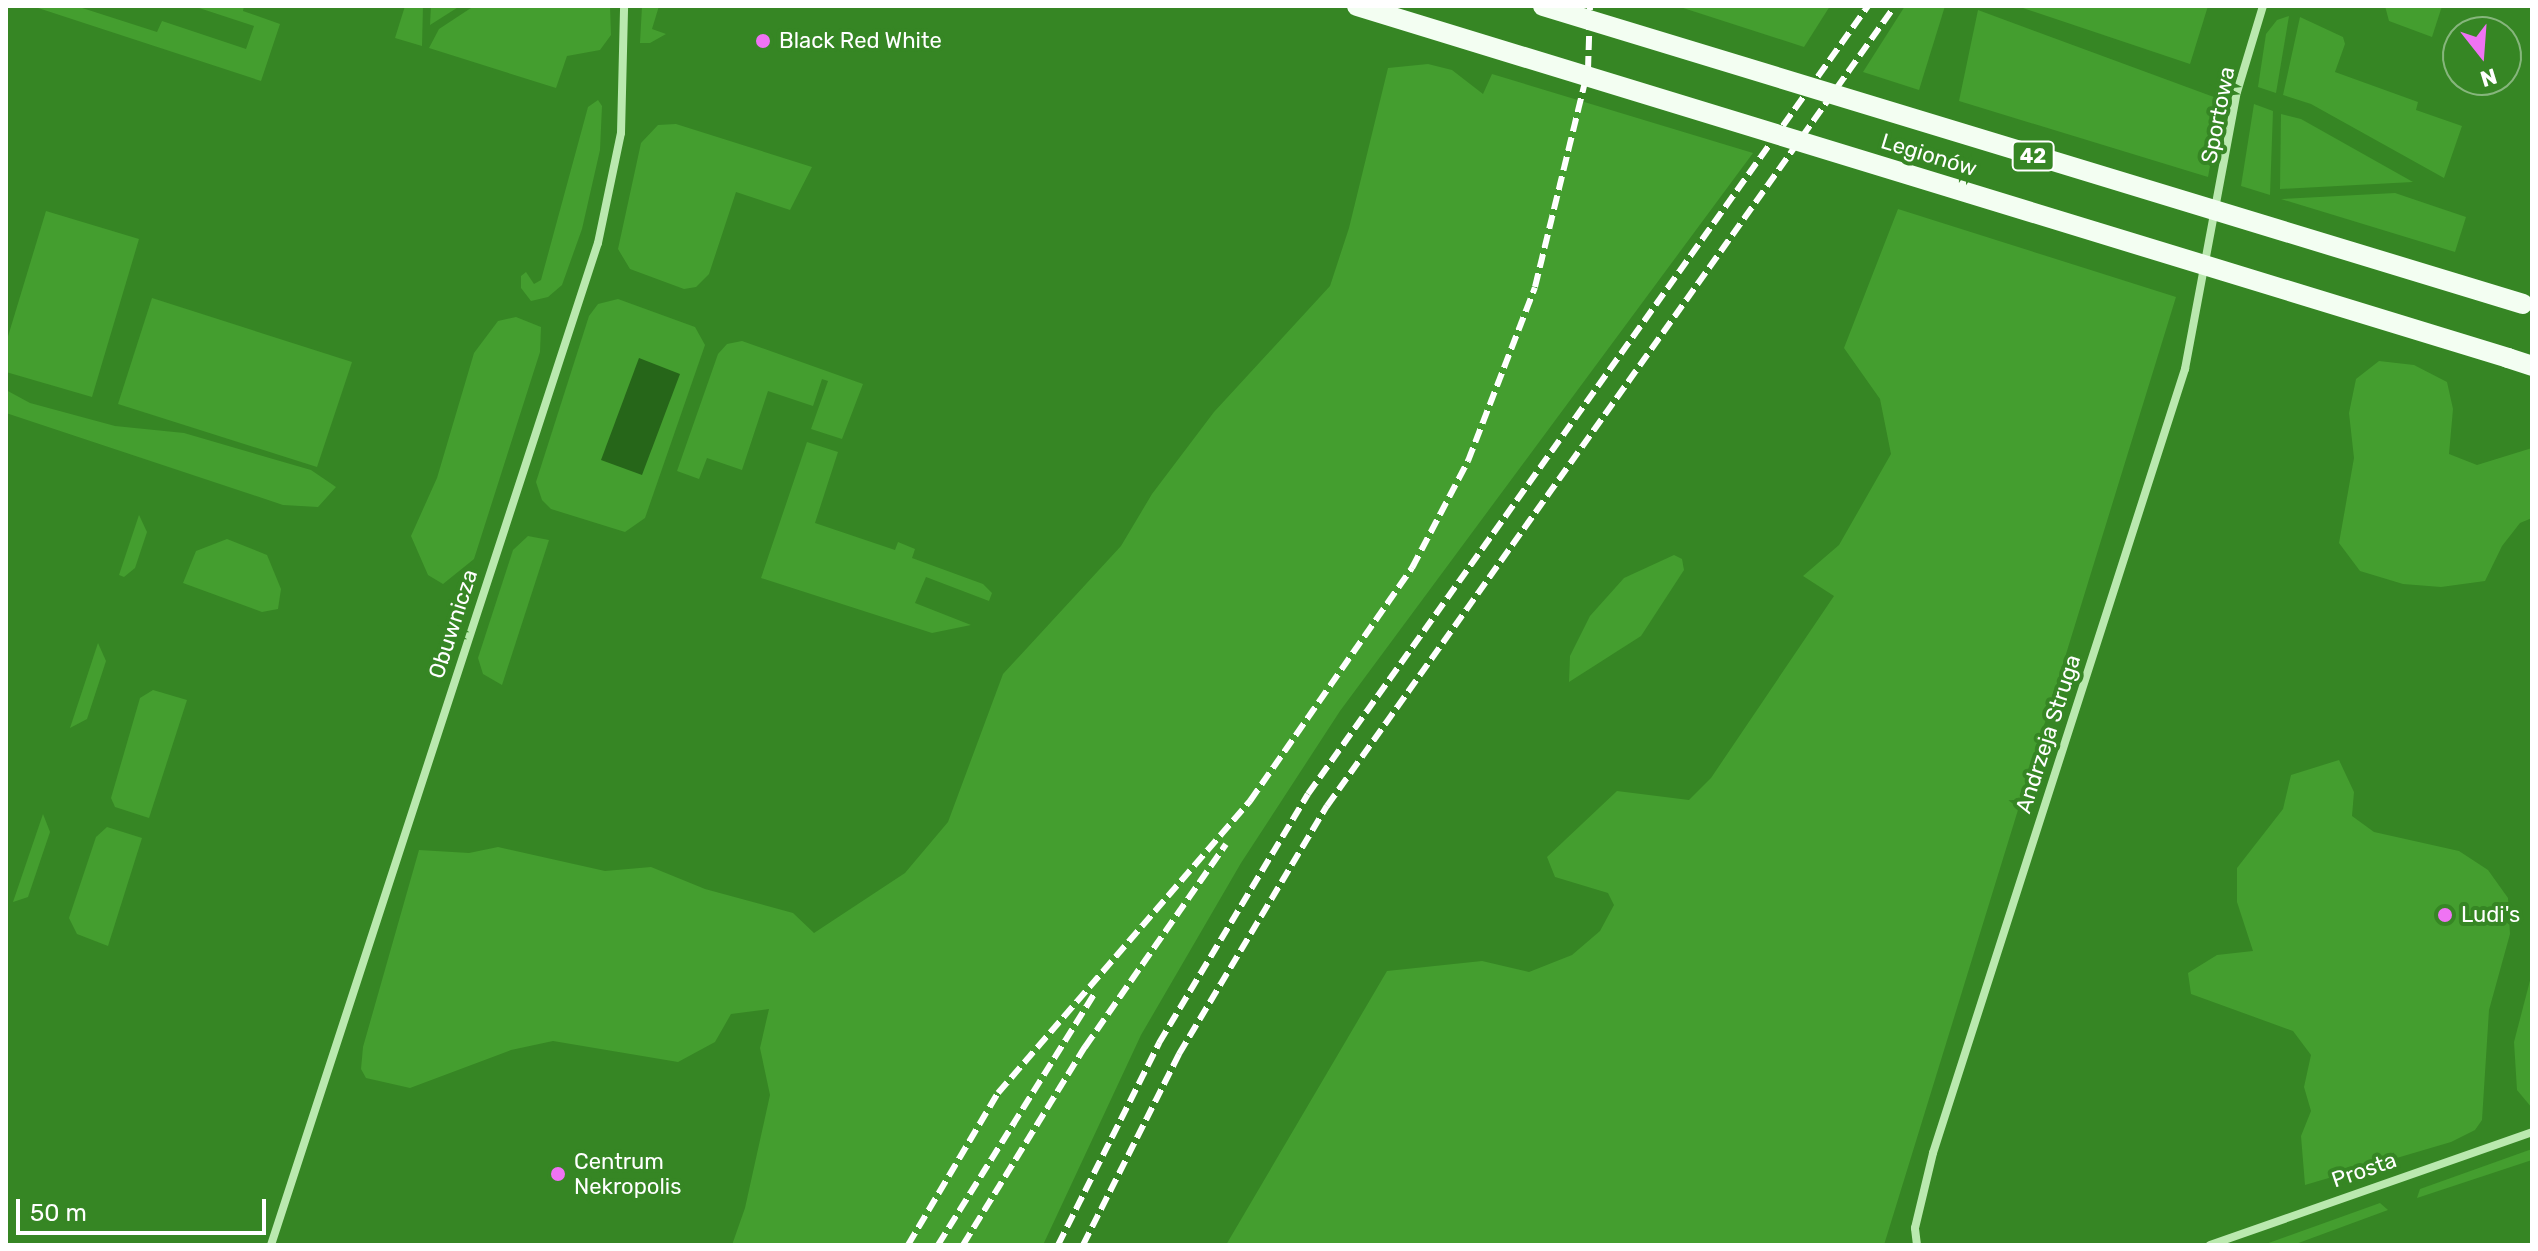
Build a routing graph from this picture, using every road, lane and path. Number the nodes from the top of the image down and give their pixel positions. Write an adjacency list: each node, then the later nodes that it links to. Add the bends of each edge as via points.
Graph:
1 (624, 6): 9 (street, Obuwnicza, via 621,133 598,243)
2 (1357, 6): 7 (main road, Legionów / 42, bridge)
3 (1543, 6): 6 (main road, Legionów / 42, bridge)
4 (2263, 6): 5 (street, Sportowa, via 2237,92)
5 (2214, 233): 10 (street, Andrzeja Struga, via 2185,369 1933,1153 1915,1228)
6 (2528, 306)
7 (2532, 366)
8 (2532, 1132): 11 (street, Prosta)
9 (271, 1245)
10 (1917, 1245)
11 (2210, 1245)

